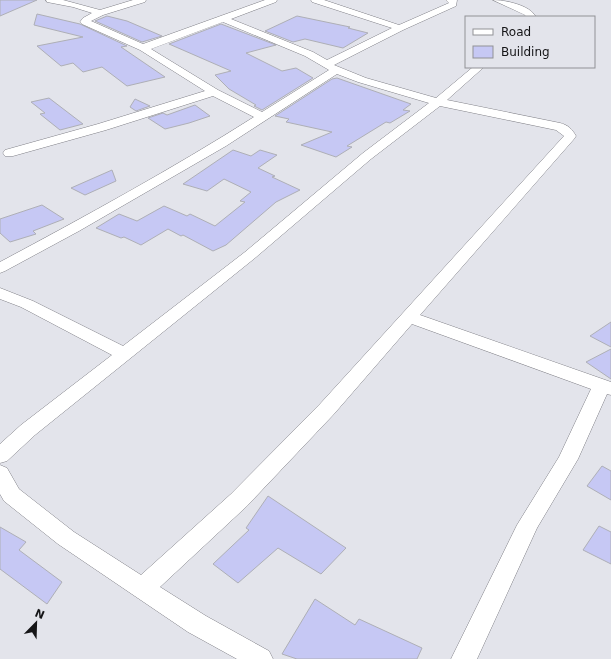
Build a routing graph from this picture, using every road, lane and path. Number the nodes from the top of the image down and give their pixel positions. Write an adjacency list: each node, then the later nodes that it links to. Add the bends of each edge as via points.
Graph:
1 (50, 0): 7 (street)
2 (142, 0): 7 (street)
3 (272, 0): 9 (street)
4 (315, 0): 10 (street)
5 (450, 0): 10 (street, via 453,4)
6 (497, 0): 8 (street, via 529,13)
7 (100, 13): 11 (street, via 85,22)
8 (530, 16)
9 (224, 19): 11 (street); 12 (street, via 304,51)
10 (400, 28): 12 (street)
11 (143, 48): 14 (street)
12 (332, 67): 15 (street, via 362,80); 16 (street)
13 (477, 68): 15 (street)
14 (214, 92): 16 (street); 17 (street)
15 (438, 102): 20 (street, via 560,127 570,136); 21 (street, via 366,156 250,255)
16 (263, 117): 18 (street, via 74,228)
17 (9, 153)
18 (0, 268)
19 (0, 293): 21 (street, via 27,304)
20 (409, 317): 22 (street); 25 (street, via 239,500)
21 (124, 354): 23 (street, via 28,430)
22 (607, 388): 27 (street, via 528,525)
23 (0, 456)
24 (0, 473): 25 (street, via 11,495 22,504 66,538)
25 (142, 589): 26 (street, via 197,624)
26 (260, 659)
27 (464, 659)

